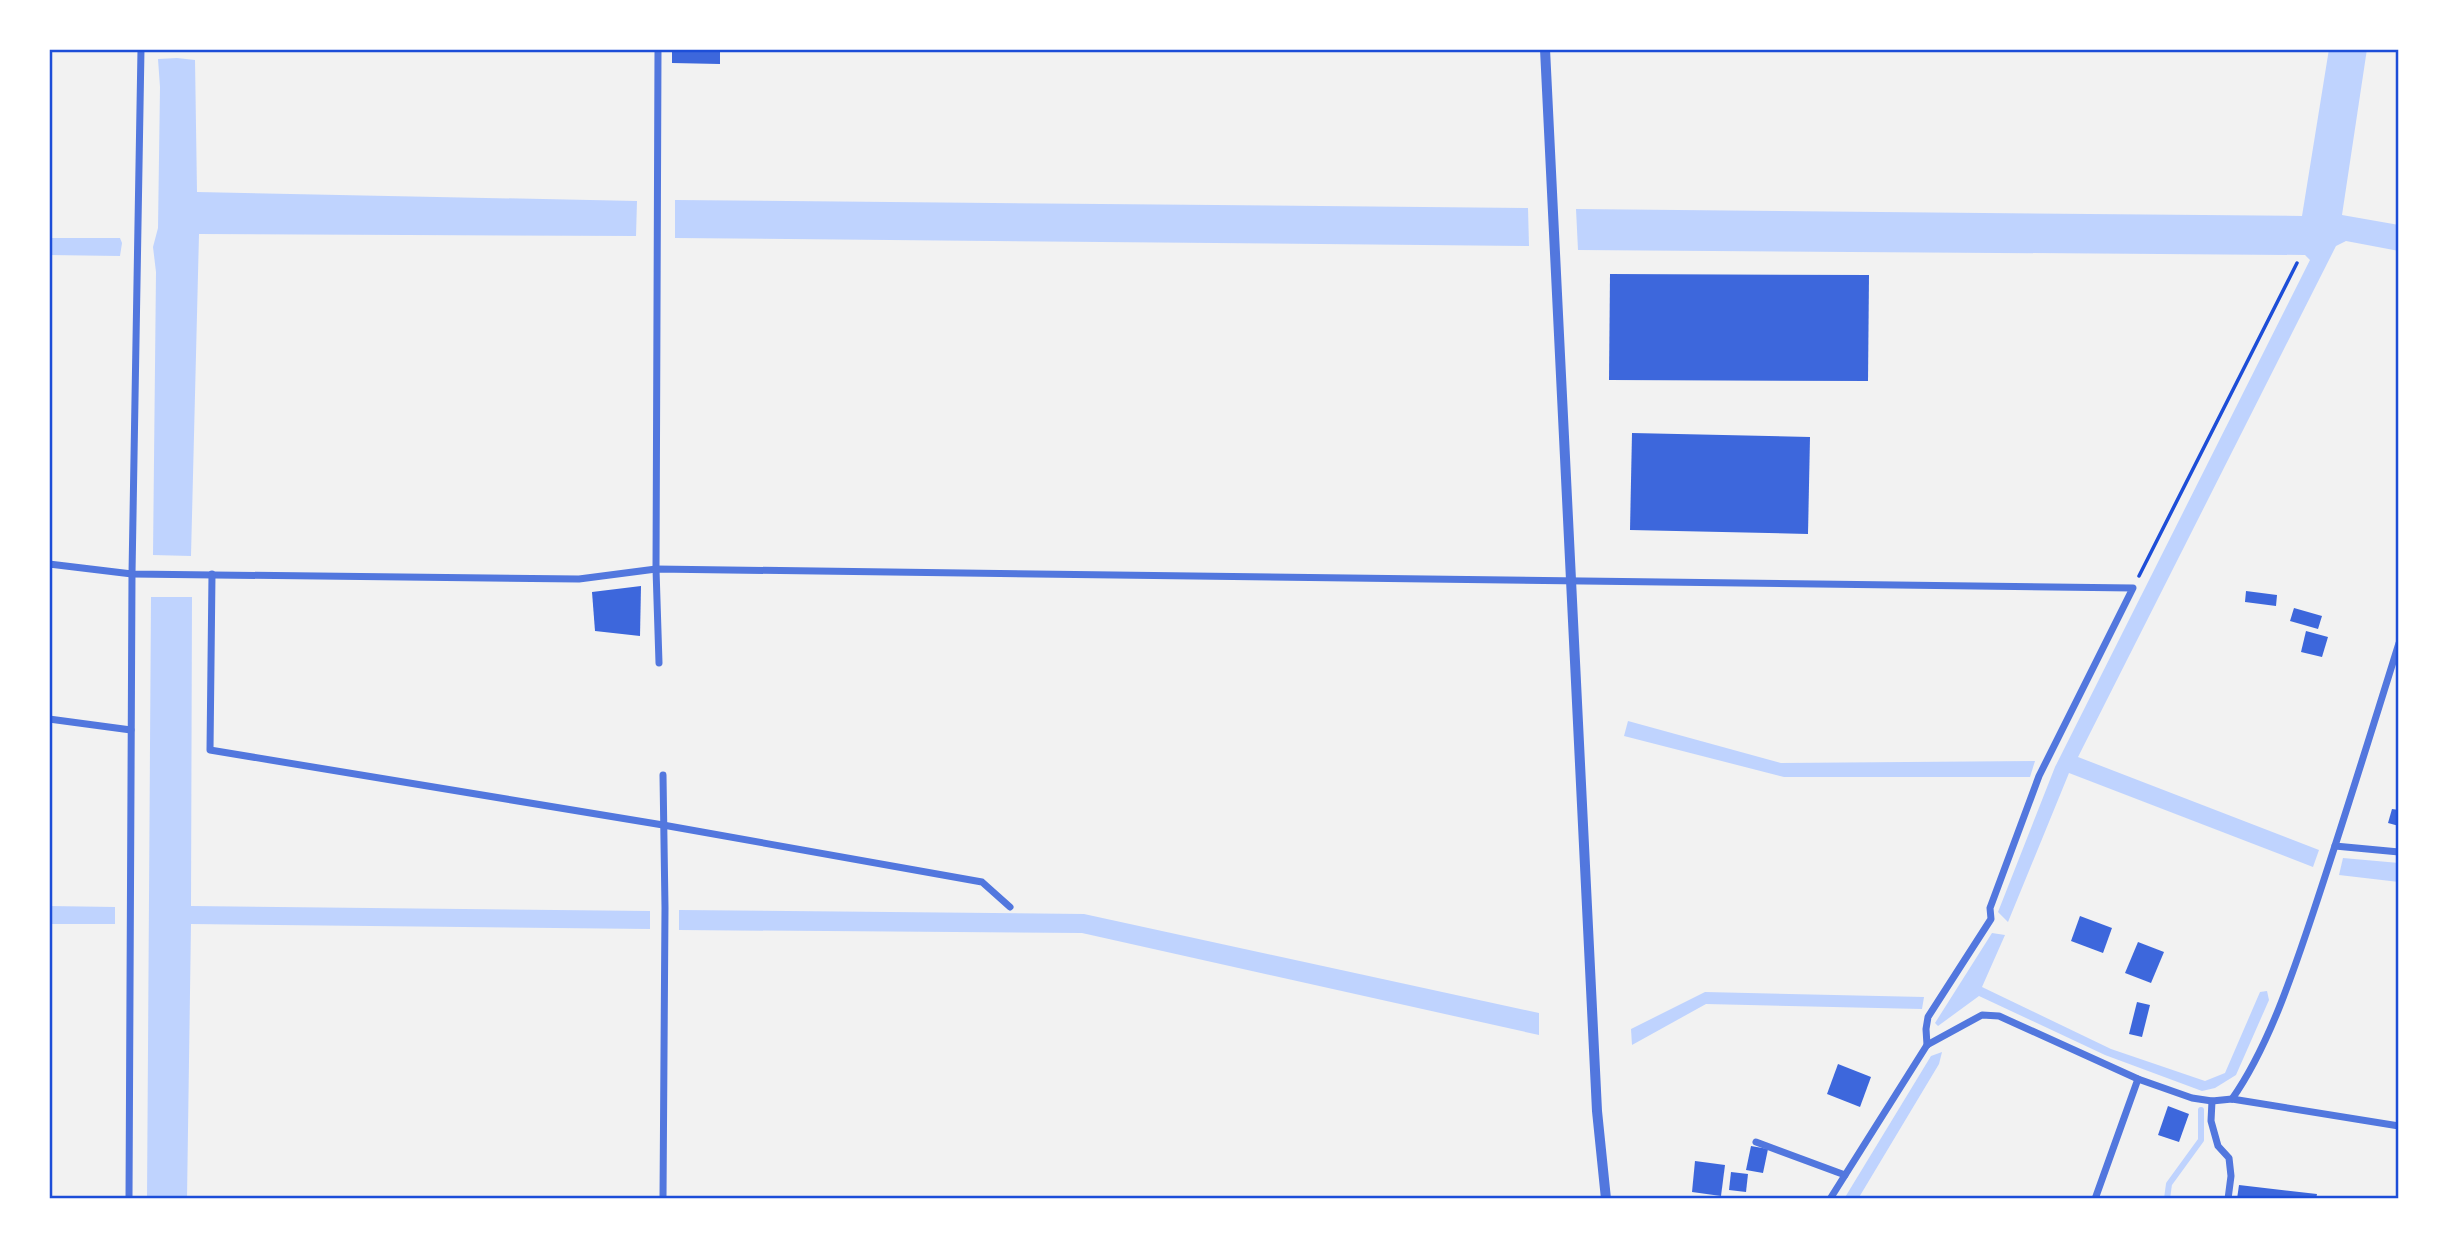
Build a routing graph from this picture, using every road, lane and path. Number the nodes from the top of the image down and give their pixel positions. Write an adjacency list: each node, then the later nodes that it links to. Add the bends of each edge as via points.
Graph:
1 (141, 49): 7 (street)
2 (658, 49): 6 (street)
3 (1545, 49): 9 (street)
4 (2297, 263): 10 (path)
5 (49, 564): 7 (street)
6 (656, 569): 8 (street, via 579,579); 9 (street); 12 (street)
7 (132, 574): 8 (street); 14 (street)
8 (212, 574): 16 (street, via 210,750)
9 (1571, 579): 10 (street); 29 (street, via 1597,1111)
10 (2133, 588): 20 (street, via 2039,776 1990,908 1991,919 1928,1017)
11 (2399, 643): 17 (street)
12 (659, 663)
13 (49, 719): 14 (street)
14 (131, 730): 27 (street)
15 (663, 775): 16 (street)
16 (663, 825): 19 (street, via 982,882); 28 (street)
17 (2335, 846): 18 (street); 22 (street, via 2289,984 2246,1080)
18 (2399, 852)
19 (1010, 907)
20 (1927, 1045): 21 (street, via 1982,1015 1999,1016); 26 (street)
21 (2138, 1080): 23 (street); 31 (street)
22 (2232, 1099): 23 (street); 24 (street)
23 (2212, 1101): 32 (street, via 2211,1121 2218,1146 2229,1158)
24 (2399, 1126)
25 (1756, 1142): 26 (street)
26 (1845, 1175): 30 (street)
27 (129, 1199)
28 (663, 1199)
29 (1606, 1199)
30 (1830, 1199)
31 (2095, 1199)
32 (2228, 1199)

